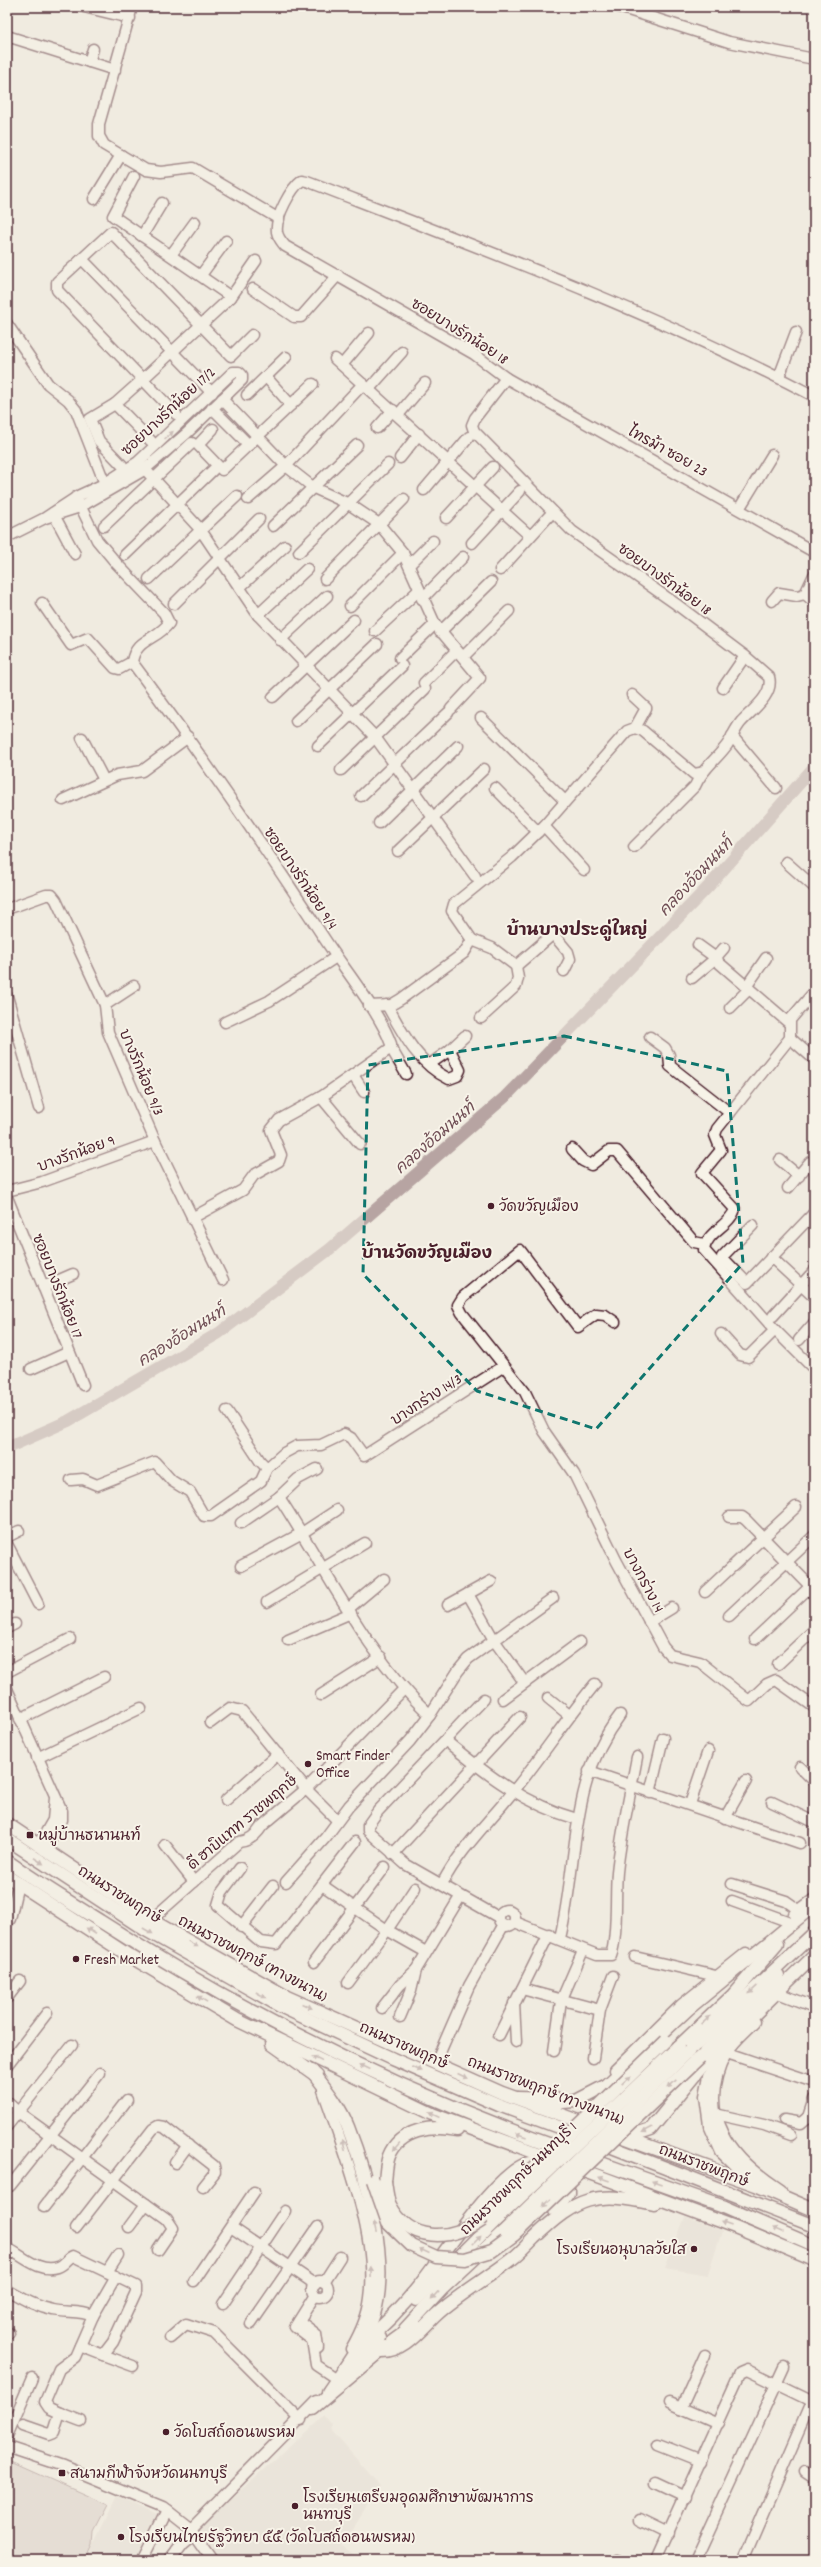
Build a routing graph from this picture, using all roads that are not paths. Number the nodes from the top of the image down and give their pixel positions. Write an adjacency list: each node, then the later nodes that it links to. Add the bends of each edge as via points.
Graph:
1 (84, 7): 4 (street)
2 (132, 7): 4 (street)
3 (619, 7): 7 (street, via 729,42)
4 (130, 18): 9 (street)
5 (7, 36): 8 (street)
6 (93, 49): 8 (street)
7 (814, 59)
8 (89, 62): 9 (street)
9 (115, 70): 10 (street, via 99,124 99,136 104,145)
10 (121, 155): 12 (street); 14 (street, via 146,170 160,172 193,168)
11 (134, 176): 16 (street, via 113,216)
12 (94, 199)
13 (162, 203): 16 (street)
14 (279, 219): 22 (street, ซอยบางรักน้อย 18, via 278,238 284,246); 35 (street, via 296,185 302,180 307,181 486,251 733,354)
15 (195, 222): 18 (street)
16 (142, 236): 18 (street)
17 (226, 241): 21 (street)
18 (171, 255): 21 (street)
19 (82, 259): 26 (street, via 108,233 115,233); 30 (street); 36 (street, via 57,282 57,290)
20 (256, 261): 24 (street)
21 (201, 275): 24 (street)
22 (338, 275): 23 (street, via 302,317 294,316); 34 (street, ซอยบางรักน้อย 18, via 474,354)
23 (253, 289)
24 (231, 297): 26 (street)
25 (7, 324): 69 (street, via 48,384 76,410)
26 (200, 325): 29 (street, via 231,356); 30 (street)
27 (369, 332): 39 (street, via 339,362)
28 (796, 332): 35 (street)
29 (252, 335)
30 (173, 352): 36 (street); 40 (street)
31 (402, 352): 39 (street)
32 (286, 357): 33 (street)
33 (266, 377): 41 (street); 45 (street)
34 (506, 378): 79 (street, ไทรม้า ซอย 23); 125 (street, ซอยบางรักน้อย 18, via 475,418 472,424 474,431 572,531)
35 (779, 378): 42 (street)
36 (142, 380): 44 (street); 48 (street)
37 (313, 384): 45 (street)
38 (426, 384): 47 (street)
39 (366, 386): 47 (street); 64 (street, via 353,394)
40 (212, 393): 43 (street, ซอยบางรักน้อย 17/2, via 233,372 239,372 242,380); 63 (street, ซอยบางรักน้อย 17/2, one-way to 40)
41 (248, 395)
42 (814, 396)
43 (222, 399): 46 (street, ซอยบางรักน้อย 17/2); 52 (street)
44 (115, 404): 54 (street); 62 (street, via 90,419 99,441)
45 (291, 405): 52 (street)
46 (212, 408): 56 (street); 63 (street, ซอยบางรักน้อย 17/2)
47 (395, 413): 49 (street); 51 (street)
48 (176, 414)
49 (378, 428)
50 (213, 429): 56 (street, via 198,445 220,469 224,469)
51 (419, 434): 59 (street); 60 (street)
52 (258, 436): 56 (street); 64 (street)
53 (469, 437): 60 (street)
54 (151, 441)
55 (192, 443): 67 (street)
56 (249, 445)
57 (357, 445): 70 (street)
58 (772, 455): 79 (street)
59 (400, 458)
60 (449, 462): 68 (street); 71 (street)
61 (388, 464): 78 (street)
62 (122, 465)
63 (141, 466): 67 (street); 69 (street, ซอยบางรักน้อย 17/2)
64 (286, 466): 70 (street); 74 (street)
65 (493, 467): 68 (street)
66 (213, 470): 77 (street)
67 (153, 479): 77 (street); 86 (street)
68 (475, 486): 80 (street); 83 (street)
69 (106, 488): 76 (street, ซอยบางรักน้อย 17/2)
70 (314, 488): 78 (street); 87 (street)
71 (424, 490)
72 (520, 491): 80 (street)
73 (237, 496): 88 (street)
74 (248, 499)
75 (404, 500): 85 (street)
76 (78, 502): 81 (street, ซอยบางรักน้อย 17/2); 126 (street, via 97,540 164,613 169,623 163,631 140,645 134,652)
77 (177, 504): 88 (street); 98 (street)
78 (348, 504): 85 (street); 94 (street)
79 (739, 509): 95 (street, ไทรม้า ซอย 23)
80 (502, 510): 89 (street); 92 (street)
81 (51, 515): 90 (street, ซอยบางรักน้อย 17/2); 97 (street)
82 (549, 516): 89 (street)
83 (446, 518)
84 (259, 519): 99 (street)
85 (379, 524): 96 (street); 106 (street)
86 (104, 526)
87 (274, 526)
88 (200, 529): 99 (street); 105 (street)
89 (530, 536): 103 (street)
90 (7, 537)
91 (433, 542): 101 (street)
92 (472, 543)
93 (286, 546): 108 (street)
94 (299, 552)
95 (814, 552)
96 (404, 553): 101 (street); 116 (street)
97 (75, 554)
98 (125, 555)
99 (220, 557): 108 (street); 115 (street)
100 (464, 558): 109 (street)
101 (409, 565): 109 (street)
102 (307, 569): 118 (street)
103 (500, 570)
104 (814, 575): 110 (street)
105 (149, 579)
106 (325, 579)
107 (490, 582): 120 (street)
108 (240, 588): 118 (street)
109 (421, 594): 120 (street); 121 (street)
110 (805, 594): 112 (street, via 779,594); 113 (street)
111 (327, 596): 122 (street)
112 (772, 600)
113 (814, 602)
114 (42, 603): 126 (street, via 72,645 88,638 115,668 119,669)
115 (174, 604)
116 (350, 606)
117 (509, 611): 124 (street)
118 (258, 614): 122 (street)
119 (354, 620): 127 (street)
120 (437, 628): 124 (street); 132 (street)
121 (375, 632)
122 (280, 640): 127 (street)
123 (377, 644): 128 (street)
124 (459, 654): 137 (street); 142 (street, via 480,678)
125 (745, 656): 129 (street); 136 (street, ซอยบางรักน้อย 18, via 769,677 771,686)
126 (132, 662): 139 (street, ซอยบางรักน้อย 9/4)
127 (304, 665): 128 (street); 131 (street)
128 (331, 688): 132 (street); 134 (street)
129 (723, 688)
130 (632, 695): 135 (street, via 646,708)
131 (273, 697)
132 (353, 713): 137 (street); 140 (street)
133 (481, 718): 152 (street)
134 (296, 721)
135 (635, 728): 145 (street, via 643,731 694,774); 152 (street, via 627,731)
136 (732, 736): 145 (street, ซอยบางรักน้อย 18, via 726,746); 148 (street)
137 (375, 737): 142 (street); 144 (street)
138 (82, 738): 146 (street)
139 (188, 738): 146 (street, via 142,771); 166 (street, ซอยบางรักน้อย 9/4)
140 (318, 746)
141 (458, 746): 149 (street)
142 (394, 763): 149 (street); 150 (street)
143 (484, 769): 153 (street)
144 (341, 770)
145 (700, 773): 156 (street, ซอยบางรักน้อย 18, via 695,786)
146 (104, 780): 151 (street)
147 (495, 788): 155 (street)
148 (776, 788)
149 (414, 790): 153 (street); 154 (street)
150 (361, 796)
151 (63, 800)
152 (565, 801): 155 (street)
153 (433, 817): 157 (street); 160 (street)
154 (379, 823)
155 (541, 829): 159 (street); 163 (street, via 512,858 454,904 452,911)
156 (634, 847)
157 (398, 851)
158 (786, 862): 161 (street)
159 (584, 870)
160 (475, 876)
161 (814, 887)
162 (7, 909): 176 (street, บางรักน้อย 9/3, via 46,895 52,896)
163 (472, 940): 169 (street, via 492,948); 177 (street, via 464,953 401,999)
164 (698, 945): 167 (street)
165 (724, 948): 167 (street)
166 (336, 957): 178 (street, ซอยบางรักน้อย 9/4); 181 (street, via 269,1002)
167 (716, 958): 171 (street); 173 (street)
168 (766, 958): 173 (street)
169 (516, 966): 170 (street, via 552,933 568,952 570,959); 180 (street, via 516,986)
170 (564, 971)
171 (692, 978)
172 (134, 986): 176 (street)
173 (748, 988): 179 (street); 182 (street)
174 (814, 992): 182 (street)
175 (8, 1001): 194 (street)
176 (106, 1004): 196 (street, บางรักน้อย 9/3, via 108,1032)
177 (387, 1005): 178 (street); 189 (street, via 408,1044)
178 (369, 1006): 186 (street, ซอยบางรักน้อย 9/4)
179 (730, 1008)
180 (481, 1018)
181 (225, 1022)
182 (789, 1023): 185 (street)
183 (465, 1036): 187 (street)
184 (650, 1037): 195 (street, via 665,1048 670,1066)
185 (790, 1038): 188 (street); 195 (street)
186 (391, 1048): 190 (street, ซอยบางรักน้อย 9/4); 191 (street)
187 (450, 1050): 189 (street); 189 (street, via 459,1065 457,1076 449,1079)
188 (814, 1059)
189 (430, 1064)
190 (406, 1074)
191 (353, 1075): 192 (street); 193 (street)
192 (364, 1092)
193 (321, 1097): 197 (street); 206 (street, via 277,1122 271,1130 271,1136 279,1149 279,1161 254,1176 243,1190)
194 (39, 1108)
195 (730, 1113): 208 (street, via 715,1135 721,1150 702,1173 735,1209 728,1220)
196 (155, 1141): 203 (street, บางรักน้อย 9, via 90,1162 42,1182); 206 (street, บางรักน้อย 9/3)
197 (360, 1144)
198 (572, 1149): 208 (street, via 583,1161 591,1165 609,1151 617,1151 694,1242)
199 (780, 1160): 201 (street)
200 (814, 1166): 201 (street, via 810,1162)
201 (798, 1176): 202 (street)
202 (788, 1188)
203 (7, 1191)
204 (7, 1197): 214 (street, ซอยบางรักน้อย 17)
205 (814, 1213): 209 (street)
206 (192, 1218): 212 (street, บางรักน้อย 9/3)
207 (753, 1225): 209 (street, via 722,1257 747,1283)
208 (704, 1244): 219 (street, via 704,1250)
209 (771, 1257): 213 (street)
210 (814, 1271): 213 (street)
211 (73, 1274): 214 (street)
212 (224, 1280)
213 (801, 1285): 215 (street); 216 (street)
214 (43, 1287): 222 (street, ซอยบางรักน้อย 17)
215 (814, 1297)
216 (773, 1316)
217 (615, 1322): 223 (street, บางกร่าง 14, via 604,1315 596,1314 578,1327 520,1250 463,1297 458,1305)
218 (814, 1323): 221 (street)
219 (775, 1330): 220 (street, via 748,1357 740,1355); 224 (street)
220 (721, 1334)
221 (799, 1340)
222 (69, 1352): 225 (street); 226 (street, ซอยบางรักน้อย 17)
223 (504, 1366): 228 (street, บางกร่าง 14/3, via 364,1456 351,1438 344,1434 321,1445 297,1446 284,1453); 258 (street, บางกร่าง 14, via 525,1392 544,1432 574,1474)
224 (811, 1366)
225 (32, 1369)
226 (83, 1385)
227 (227, 1411): 228 (street)
228 (267, 1468): 230 (street, via 259,1483 208,1516 204,1516 190,1492 172,1481 155,1462 97,1485 82,1479)
229 (317, 1469): 231 (street, via 291,1484)
230 (71, 1480)
231 (278, 1498): 235 (street); 237 (street)
232 (796, 1507): 240 (street)
233 (337, 1510): 237 (street)
234 (729, 1517): 240 (street, via 742,1517)
235 (241, 1523)
236 (19, 1531): 239 (street)
237 (302, 1533): 244 (street); 245 (street)
238 (814, 1536): 243 (street)
239 (7, 1537)
240 (763, 1538): 243 (street); 249 (street)
241 (365, 1543): 245 (street)
242 (7, 1544): 253 (street)
243 (787, 1562): 248 (street); 257 (street)
244 (241, 1566)
245 (322, 1568): 252 (street); 256 (street)
246 (384, 1579): 256 (street)
247 (491, 1581): 250 (street)
248 (813, 1586): 261 (street)
249 (705, 1592)
250 (468, 1594): 254 (street); 263 (street)
251 (553, 1598): 263 (street)
252 (267, 1602)
253 (38, 1604)
254 (448, 1605)
255 (672, 1608): 258 (street)
256 (350, 1611): 262 (street); 265 (street)
257 (728, 1616)
258 (649, 1622): 277 (street, บางกร่าง 14, via 670,1655 700,1662 746,1700 752,1700 767,1684 776,1680)
259 (814, 1630): 266 (street)
260 (70, 1638): 267 (street)
261 (755, 1638)
262 (288, 1640)
263 (494, 1640): 269 (street); 280 (street, via 468,1659)
264 (580, 1642): 269 (street)
265 (381, 1657): 272 (street); 273 (street)
266 (778, 1664)
267 (7, 1672)
268 (104, 1677): 284 (street)
269 (524, 1682): 276 (street)
270 (595, 1684): 281 (street)
271 (7, 1689): 279 (street)
272 (404, 1689): 280 (street); 297 (street, ดี ฮาบิแทท ราชพฤกษ์)
273 (321, 1695)
274 (548, 1698): 281 (street)
275 (484, 1699): 287 (street)
276 (503, 1699)
277 (814, 1707)
278 (141, 1708): 291 (street)
279 (11, 1710): 284 (street)
280 (430, 1715): 305 (street)
281 (569, 1715): 299 (street)
282 (620, 1715): 294 (street, via 608,1731)
283 (520, 1717): 292 (street)
284 (20, 1719): 291 (street)
285 (210, 1723): 289 (street, via 230,1708 242,1711)
286 (663, 1738): 298 (street)
287 (446, 1741): 292 (street); 313 (street, via 378,1811 368,1825 370,1836)
288 (708, 1752): 302 (street)
289 (278, 1754): 297 (street); 300 (street)
290 (637, 1757): 298 (street)
291 (37, 1758): 312 (street, via 55,1796 53,1820)
292 (477, 1766): 299 (street); 313 (street)
293 (800, 1767): 296 (street)
294 (589, 1771): 298 (street); 304 (street)
295 (746, 1781): 303 (street)
296 (814, 1781)
297 (306, 1789): 305 (street); 318 (street, ดี ฮาบิแทท ราชพฤกษ์, via 262,1826 258,1833 246,1842 239,1842)
298 (640, 1789): 302 (street); 340 (street, via 617,1873 615,1941 611,1955 597,1955)
299 (513, 1792): 304 (street, via 543,1808); 321 (street, via 462,1852)
300 (226, 1800)
301 (772, 1802): 306 (street)
302 (690, 1804): 303 (street)
303 (725, 1818): 310 (street)
304 (577, 1819): 340 (street)
305 (337, 1820): 319 (street, via 326,1837)
306 (814, 1822)
307 (7, 1824): 312 (main road, ถนนราชพฤกษ์ (ทางขนาน))
308 (7, 1839): 372 (main road, ถนนราชพฤกษ์, one-way to 372, via 151,1933 280,2006)
309 (355, 1842): 324 (street)
310 (800, 1843)
311 (165, 1845): 318 (street)
312 (41, 1848): 331 (main road, ถนนราชพฤกษ์ (ทางขนาน))
313 (393, 1854): 321 (street)
314 (7, 1861): 415 (main road, one-way to 314, via 724,2207 492,2124 334,2053 242,2007)
315 (385, 1867): 329 (street)
316 (240, 1868): 336 (street, via 222,1892 218,1905)
317 (7, 1876): 320 (main road)
318 (194, 1882): 331 (street, ดี ฮาบิแทท ราชพฤกษ์)
319 (286, 1882)
320 (18, 1884): 335 (street, via 10,1920); 363 (main road, one-way to 320, via 128,1955)
321 (442, 1884): 326 (street)
322 (732, 1884): 330 (street)
323 (273, 1886): 336 (street)
324 (322, 1886): 329 (street); 336 (street, via 276,1944 261,1942)
325 (415, 1888): 337 (street)
326 (460, 1897): 332 (street); 341 (street)
327 (814, 1899): 330 (street)
328 (732, 1901): 333 (street)
329 (355, 1909): 337 (street); 345 (street)
330 (807, 1909): 333 (street); 346 (main road, ถนนราชพฤกษ์-นนทบุรี 1); 379 (main road, via 688,2009)
331 (151, 1920): 361 (main road, ถนนราชพฤกษ์ (ทางขนาน), one-way to 361, via 287,1997)
332 (501, 1921): 334 (street, via 508,1927); 334 (street, via 505,1910 510,1910 514,1912); 373 (street)
333 (787, 1921): 349 (street)
334 (515, 1922): 338 (street)
335 (7, 1923)
336 (241, 1927)
337 (388, 1930): 341 (street); 351 (street)
338 (549, 1934): 340 (street); 352 (street)
339 (813, 1934): 370 (main road, ถนนราชพฤกษ์-นนทบุรี 1, one-way to 370)
340 (560, 1938)
341 (426, 1952): 347 (street)
342 (581, 1955): 355 (street)
343 (814, 1956): 353 (main road)
344 (635, 1957): 349 (street)
345 (314, 1962)
346 (758, 1964): 397 (main road, one-way to 346, bridge, via 390,2205 406,2226 422,2234 444,2236 466,2230 481,2220 723,1988); 442 (main road, ถนนราชพฤกษ์-นนทบุรี 1, one-way to 346, bridge, via 494,2222 733,1995)
347 (416, 1970): 358 (street); 362 (street, via 411,1991)
348 (613, 1976): 359 (street)
349 (716, 1976): 380 (street, via 681,2005 602,2082 587,2091 551,2099)
350 (20, 1981): 354 (street)
351 (348, 1983)
352 (522, 1989): 355 (street); 356 (street)
353 (776, 1995): 357 (street); 365 (main road); 369 (street)
354 (7, 1998)
355 (561, 2001): 359 (street); 368 (street)
356 (514, 2003): 364 (street); 366 (street)
357 (814, 2007)
358 (382, 2008)
359 (600, 2010): 371 (street)
360 (47, 2013): 374 (street)
361 (325, 2015): 372 (main road); 373 (main road, ถนนราชพฤกษ์ (ทางขนาน))
362 (400, 2017)
363 (237, 2020): 375 (main road); 391 (main road, one-way to 363, via 432,2114)
364 (499, 2035)
365 (729, 2039): 379 (main road, one-way to 379, via 704,2064 651,2129 643,2133 628,2131 610,2115 603,2102); 398 (main road, via 710,2076 706,2096 710,2125 722,2152)
366 (516, 2042)
367 (72, 2045): 385 (street)
368 (554, 2051)
369 (727, 2053): 378 (street); 386 (street, via 716,2077 713,2097)
370 (695, 2054): 397 (main road, one-way to 397, bridge, via 514,2235 492,2251 465,2259 436,2257 412,2246 388,2223); 431 (main road, ถนนราชพฤกษ์-นนทบุรี 1, one-way to 431, bridge, via 443,2288)
371 (593, 2058)
372 (393, 2059): 410 (main road, ถนนราชพฤกษ์, one-way to 410, via 499,2105 703,2181)
373 (435, 2064): 380 (main road, ถนนราชพฤกษ์ (ทางขนาน), one-way to 380)
374 (7, 2065)
375 (312, 2071): 377 (main road); 397 (main road, via 332,2089 347,2109)
376 (100, 2073): 390 (street)
377 (321, 2082): 433 (main road, one-way to 377, via 374,2313 379,2290 380,2264 376,2235 366,2184 348,2126); 439 (street, one-way to 377, via 355,2343 366,2314 370,2299 371,2265 367,2236 342,2137)
378 (814, 2082)
379 (607, 2085): 384 (main road, via 576,2101)
380 (511, 2096): 384 (main road, ถนนราชพฤกษ์ (ทางขนาน))
381 (814, 2099): 387 (street)
382 (128, 2100): 394 (street)
383 (7, 2102): 385 (street)
384 (533, 2104): 398 (main road, ถนนราชพฤกษ์ (ทางขนาน))
385 (18, 2112): 389 (street); 390 (street)
386 (715, 2114): 392 (street, via 764,2125); 403 (street, via 730,2148 759,2177)
387 (811, 2117): 388 (street, via 801,2123)
388 (784, 2120)
389 (7, 2126)
390 (50, 2135): 394 (street); 399 (street)
391 (483, 2135): 397 (main road, one-way to 397, via 445,2128 423,2128 398,2144 389,2156); 402 (main road, one-way to 391)
392 (791, 2135)
393 (188, 2145): 395 (street); 396 (street, via 164,2127 158,2126); 400 (street, via 215,2168)
394 (82, 2158): 396 (street); 405 (street)
395 (175, 2163)
396 (114, 2181): 404 (street); 414 (street)
397 (379, 2181)
398 (756, 2185): 403 (main road, ถนนราชพฤกษ์ (ทางขนาน))
399 (10, 2186)
400 (203, 2187)
401 (254, 2192): 412 (street)
402 (650, 2195): 406 (main road); 407 (main road, via 610,2190 597,2192 570,2200)
403 (798, 2203): 408 (main road, ถนนราชพฤกษ์ (ทางขนาน))
404 (146, 2204): 411 (street); 418 (street, via 167,2219 173,2228)
405 (44, 2207)
406 (683, 2208): 421 (main road, one-way to 406); 434 (main road, via 614,2196 571,2207 514,2257 438,2313 399,2349 390,2353)
407 (555, 2210): 431 (main road, via 461,2292); 433 (main road, via 568,2193 568,2184 532,2163 516,2167 472,2215 396,2312)
408 (814, 2210)
409 (285, 2211): 417 (street)
410 (814, 2226)
411 (129, 2227)
412 (231, 2227): 417 (street); 424 (street)
413 (318, 2227): 422 (street)
414 (76, 2228)
415 (814, 2246)
416 (7, 2248): 423 (street, via 43,2267 59,2267 73,2256)
417 (261, 2248): 422 (street); 427 (street)
418 (158, 2250)
419 (118, 2255): 423 (street)
420 (340, 2258): 425 (street)
421 (814, 2260)
422 (290, 2267): 425 (street); 429 (street)
423 (111, 2274): 428 (street); 435 (street, via 133,2284 136,2289 113,2342)
424 (194, 2281)
425 (319, 2283): 439 (street, via 327,2286 327,2293 323,2296 316,2295 297,2324 312,2340 316,2365)
426 (7, 2290): 428 (street, via 51,2310 68,2313 80,2311)
427 (223, 2304)
428 (93, 2316): 432 (street)
429 (251, 2324)
430 (170, 2338): 447 (street, via 186,2324 212,2331)
431 (394, 2341): 434 (main road, ถนนราชพฤกษ์-นนทบุรี 1)
432 (80, 2346): 435 (street); 446 (street, via 72,2362 59,2369 46,2402 49,2408)
433 (359, 2347): 442 (main road)
434 (380, 2352): 444 (main road, ถนนราชพฤกษ์-นนทบุรี 1)
435 (104, 2355): 437 (street)
436 (705, 2355): 445 (street)
437 (134, 2366)
438 (784, 2367): 441 (street)
439 (336, 2375): 444 (street)
440 (32, 2378): 451 (street)
441 (776, 2384): 449 (street, via 743,2370); 467 (street); 468 (street, via 808,2398 811,2403)
442 (328, 2392): 444 (main road, ถนนราชพฤกษ์-นนทบุรี 1)
443 (670, 2403): 445 (street)
444 (313, 2408): 447 (street, ถนนราชพฤกษ์-นนทบุรี 1)
445 (681, 2408): 449 (street)
446 (60, 2413): 448 (street); 450 (street, via 52,2434)
447 (300, 2420): 461 (street, ถนนราชพฤกษ์-นนทบุรี 1)
448 (81, 2421)
449 (718, 2424): 454 (street)
450 (23, 2425)
451 (7, 2436)
452 (658, 2444): 454 (street)
453 (7, 2447): 459 (street, via 64,2466 145,2498)
454 (701, 2461): 458 (street)
455 (805, 2472): 456 (street)
456 (814, 2478)
457 (655, 2483): 458 (street)
458 (684, 2497): 462 (street)
459 (167, 2510): 461 (street); 463 (street)
460 (639, 2520): 462 (street)
461 (193, 2532): 464 (street, ถนนราชพฤกษ์-นนทบุรี 1); 465 (street)
462 (668, 2534): 466 (street)
463 (142, 2560)
464 (170, 2560)
465 (213, 2560)
466 (655, 2560)
467 (695, 2560)
468 (743, 2560)

